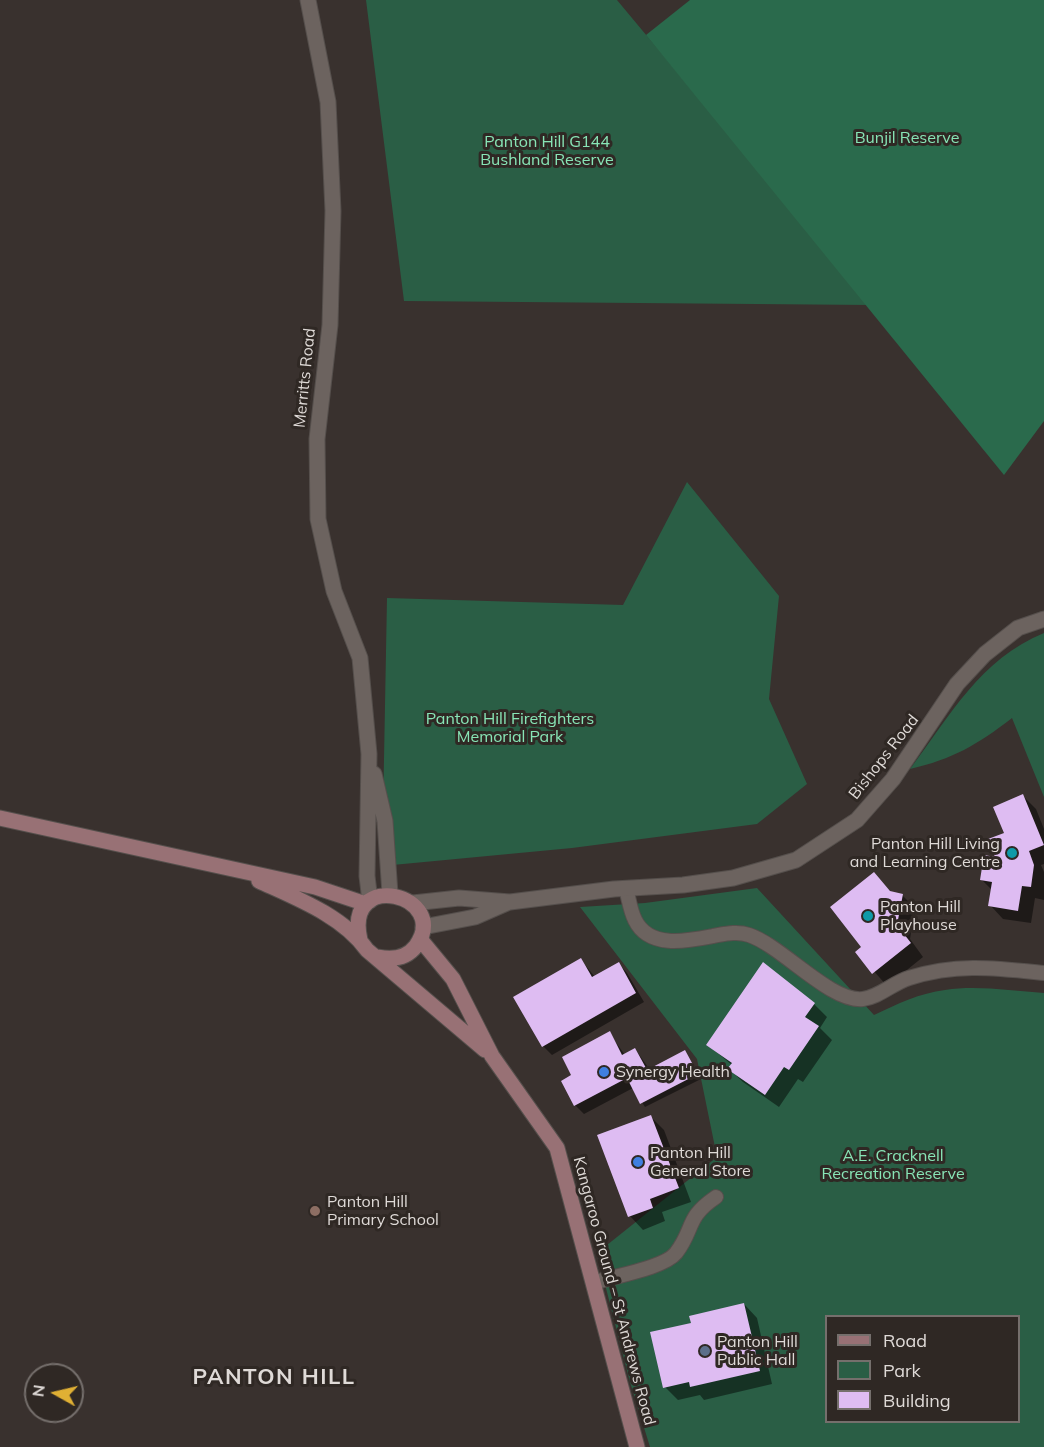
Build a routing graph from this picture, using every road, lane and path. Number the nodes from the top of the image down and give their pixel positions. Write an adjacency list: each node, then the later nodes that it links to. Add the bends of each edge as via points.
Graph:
1 (308, 0): 3 (street, Merritts Road, via 328,102 333,211 330,325 317,439 318,519 334,591 360,658)
2 (1044, 619): 6 (street, Bishops Road, via 1018,628 984,654 957,684 893,779 857,820 796,860 733,878)
3 (369, 754): 7 (street, Merritts Road, via 385,820); 8 (street, Merritts Road)
4 (0, 818): 5 (main road, Kangaroo Ground – St Andrews Road)
5 (235, 869): 8 (main road, Kangaroo Ground – St Andrews Road); 12 (main road, Kangaroo Ground – St Andrews Road, via 316,908)
6 (626, 889): 9 (street, Bishops Road); 14 (lane, via 635,920 652,937 669,941 748,934 852,999 872,997 905,980 938,970 978,966)
7 (390, 894): 8 (main road); 10 (main road)
8 (368, 902): 12 (main road, via 357,928)
9 (510, 902): 10 (street, Bishops Road, via 459,898); 11 (street, Bishops Road)
10 (413, 903): 11 (main road, Kangaroo Ground – St Andrews Road, via 420,914)
11 (422, 933): 13 (main road, via 403,957); 15 (main road, Kangaroo Ground – St Andrews Road, via 453,979)
12 (360, 940): 13 (main road, Kangaroo Ground – St Andrews Road)
13 (378, 957): 15 (main road, Kangaroo Ground – St Andrews Road)
14 (1044, 973)
15 (492, 1056): 17 (main road, Kangaroo Ground – St Andrews Road, via 557,1148)
16 (716, 1197): 17 (lane, via 696,1213 675,1254 664,1263)
17 (593, 1283): 18 (main road, Kangaroo Ground – St Andrews Road)
18 (637, 1447)

